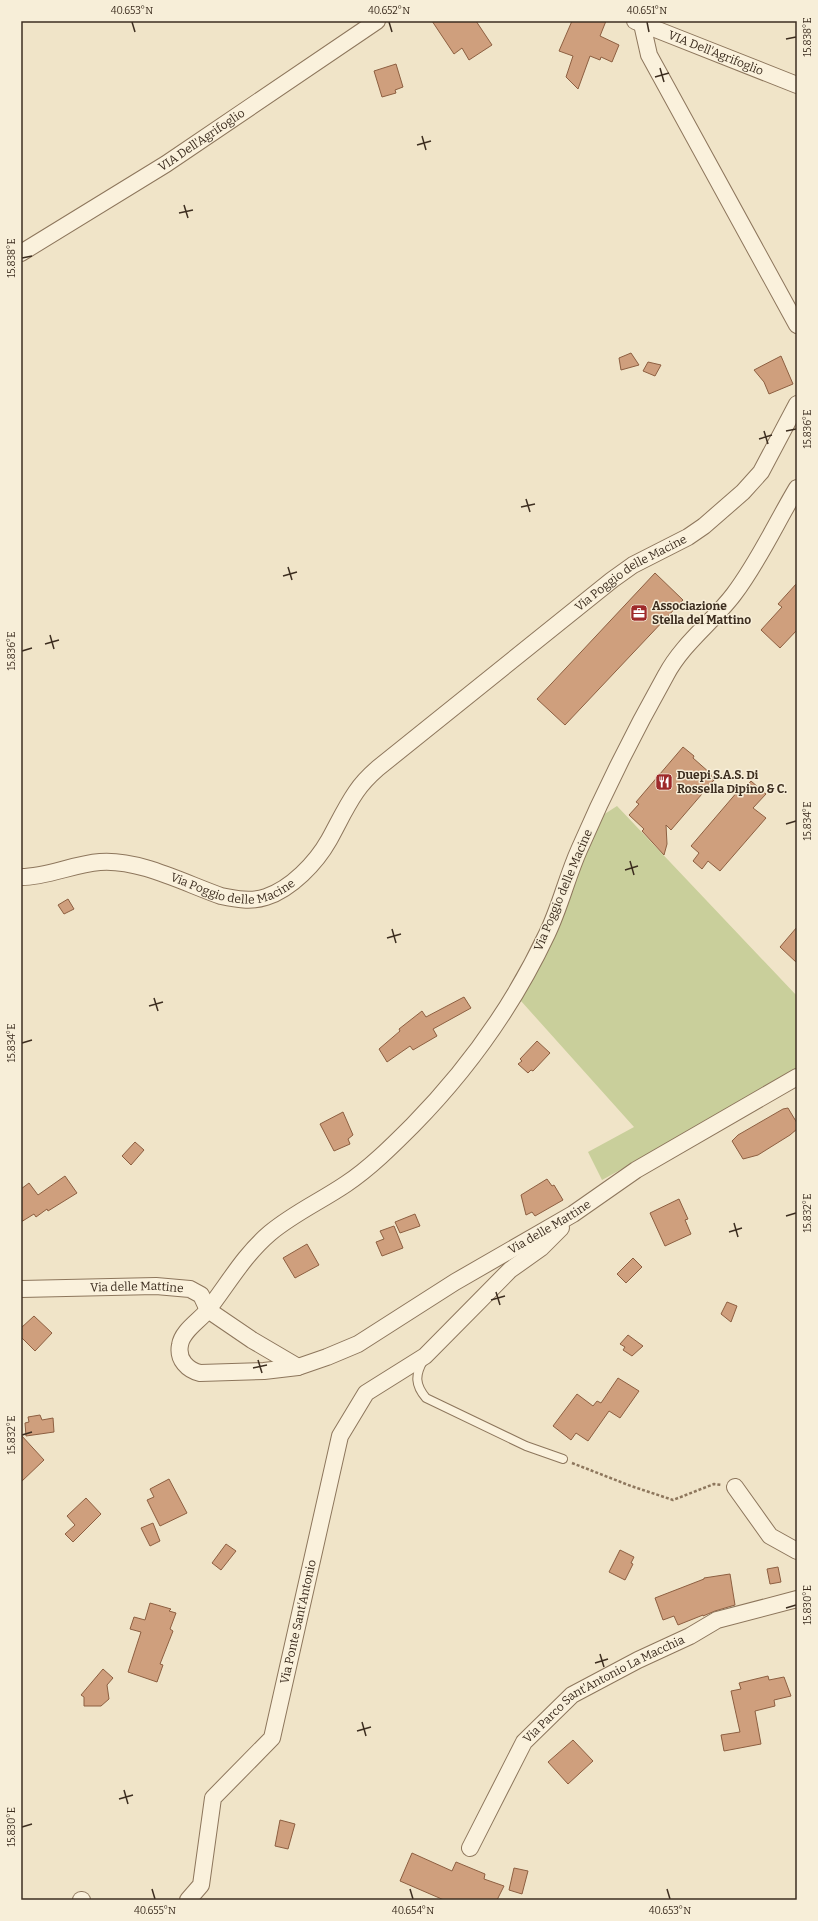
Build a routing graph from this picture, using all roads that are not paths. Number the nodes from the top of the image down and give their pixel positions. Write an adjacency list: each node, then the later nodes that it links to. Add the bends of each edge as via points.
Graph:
1 (377, 21): 4 (street, VIA Dell'Agrifoglio, via 166,164)
2 (638, 23): 3 (street, VIA Dell'Agrifoglio); 5 (street, via 649,55)
3 (797, 84)
4 (21, 253)
5 (797, 324)
6 (797, 404): 8 (street, Via Poggio delle Macine, via 762,472 743,492 688,537 633,565 612,580 378,768 356,791 323,850 306,869 280,891 266,897 235,899 138,866 100,862)
7 (797, 488): 12 (street, Via Poggio delle Macine, via 734,594 683,650 667,672 618,764 578,853 548,932 510,1001 480,1045 414,1124 368,1167 345,1185 297,1212 255,1247)
8 (21, 877)
9 (797, 1077): 10 (street, Via delle Mattine, via 636,1170)
10 (573, 1214): 13 (street, Via Ponte Sant'Antonio, via 541,1248 510,1270); 14 (street, Via delle Mattine, via 456,1282 358,1344)
11 (21, 1289): 12 (street, Via delle Mattine, via 156,1286 190,1289 201,1295)
12 (207, 1312): 14 (street, Via delle Mattine); 14 (street, Via delle Mattine, via 183,1336 180,1344 182,1360 192,1371 264,1371)
13 (426, 1356): 15 (lane, Via Ponte Sant'Antonio, via 418,1369 416,1381 426,1398 526,1446); 20 (street, Via Ponte Sant'Antonio, via 366,1393 340,1436 272,1738 213,1798 201,1885)
14 (298, 1367)
15 (562, 1459)
16 (735, 1487): 17 (street, via 770,1536)
17 (797, 1552)
18 (797, 1600): 19 (street, Via Parco Sant'Antonio La Macchia, via 717,1620 572,1695 524,1742)
19 (470, 1848)
20 (188, 1900)

